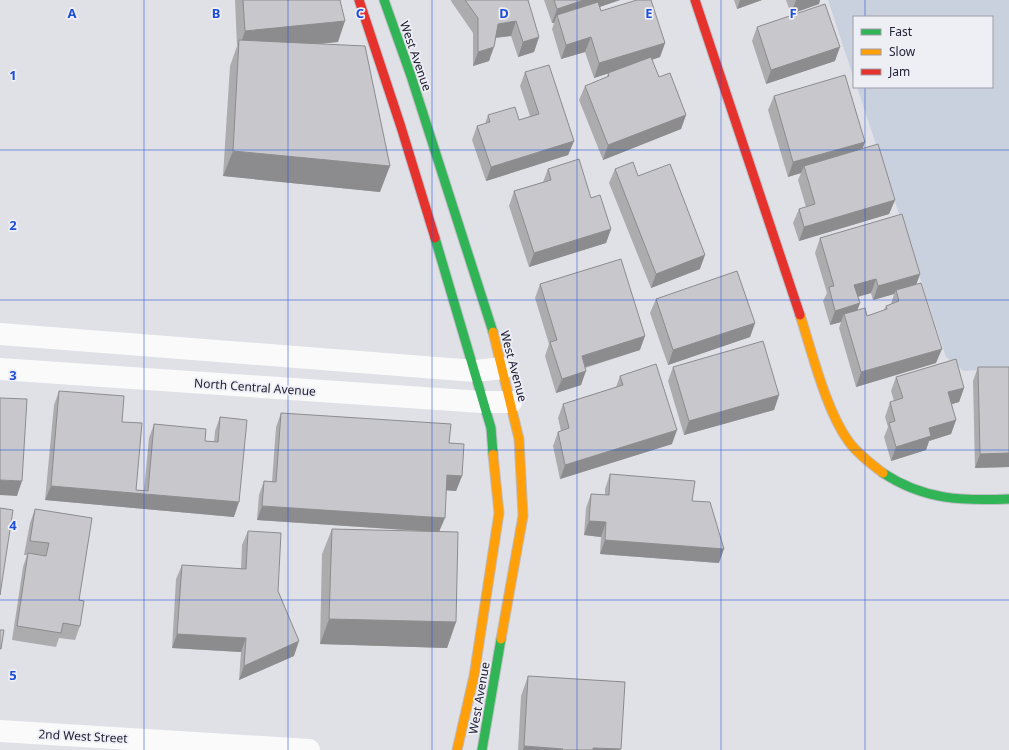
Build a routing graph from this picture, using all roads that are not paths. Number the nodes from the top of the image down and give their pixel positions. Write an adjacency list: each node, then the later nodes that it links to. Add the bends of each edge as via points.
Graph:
1 (359, 0): 7 (street, via 401,127)
2 (384, 0): 5 (street, West Avenue, via 423,114)
3 (695, 0): 10 (street, via 832,411 850,442 873,466 906,486 937,497 976,500)
4 (0, 334): 7 (street)
5 (503, 368): 7 (street); 9 (street, West Avenue)
6 (0, 369): 8 (street, North Central Avenue)
7 (475, 371): 8 (street, West Avenue)
8 (482, 402): 9 (street, North Central Avenue); 13 (street, West Avenue, via 491,428 499,513 474,676)
9 (511, 402): 14 (street, West Avenue, via 519,439 523,516)
10 (1009, 498)
11 (0, 731): 12 (street, 2nd West Street)
12 (310, 750)
13 (457, 750)
14 (482, 750)

